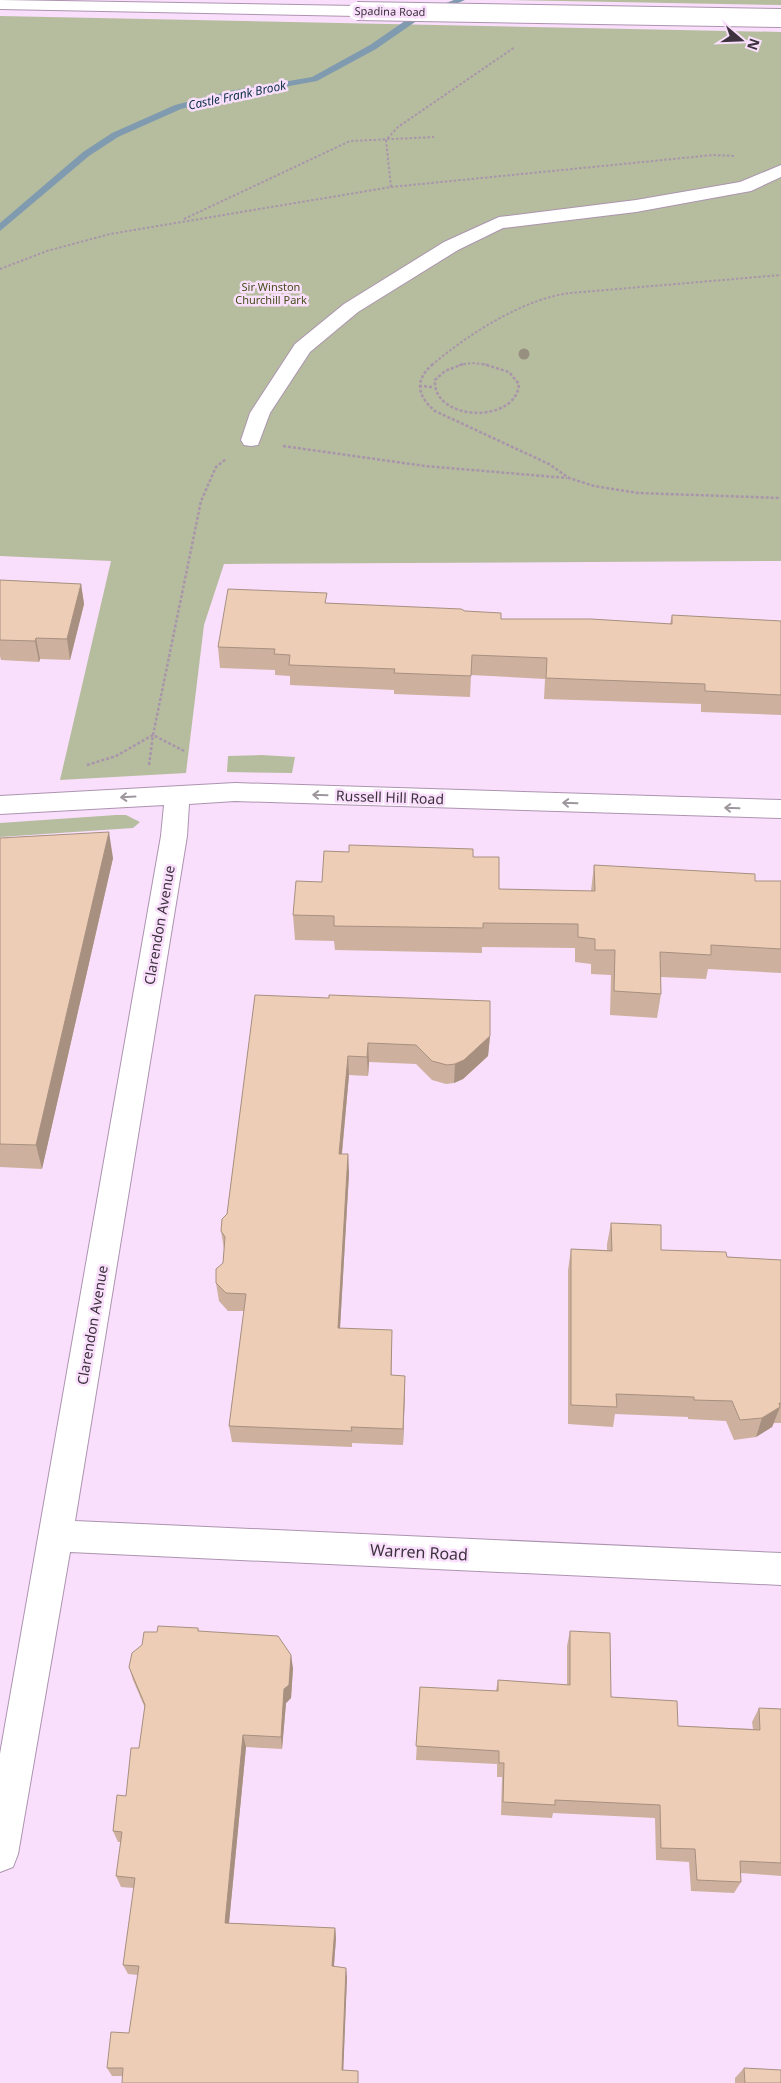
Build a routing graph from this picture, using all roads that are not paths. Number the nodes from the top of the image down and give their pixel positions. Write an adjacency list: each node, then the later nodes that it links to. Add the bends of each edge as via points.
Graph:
1 (0, 4): 2 (street, Spadina Road)
2 (294, 5): 3 (street, Spadina Road, bridge, via 357,11)
3 (781, 18)
4 (781, 170): 5 (street, via 745,187 636,206 502,222 450,246 351,308 302,348 260,413)
5 (251, 440)
6 (177, 795): 7 (street, Russell Hill Road, one-way to 7); 8 (street, Russell Hill Road, one-way to 6, via 235,792); 9 (street, Clarendon Avenue, via 174,836)
7 (0, 805)
8 (781, 809)
9 (56, 1536): 10 (street, Warren Road); 11 (street, Clarendon Avenue)
10 (781, 1569)
11 (0, 1854)

